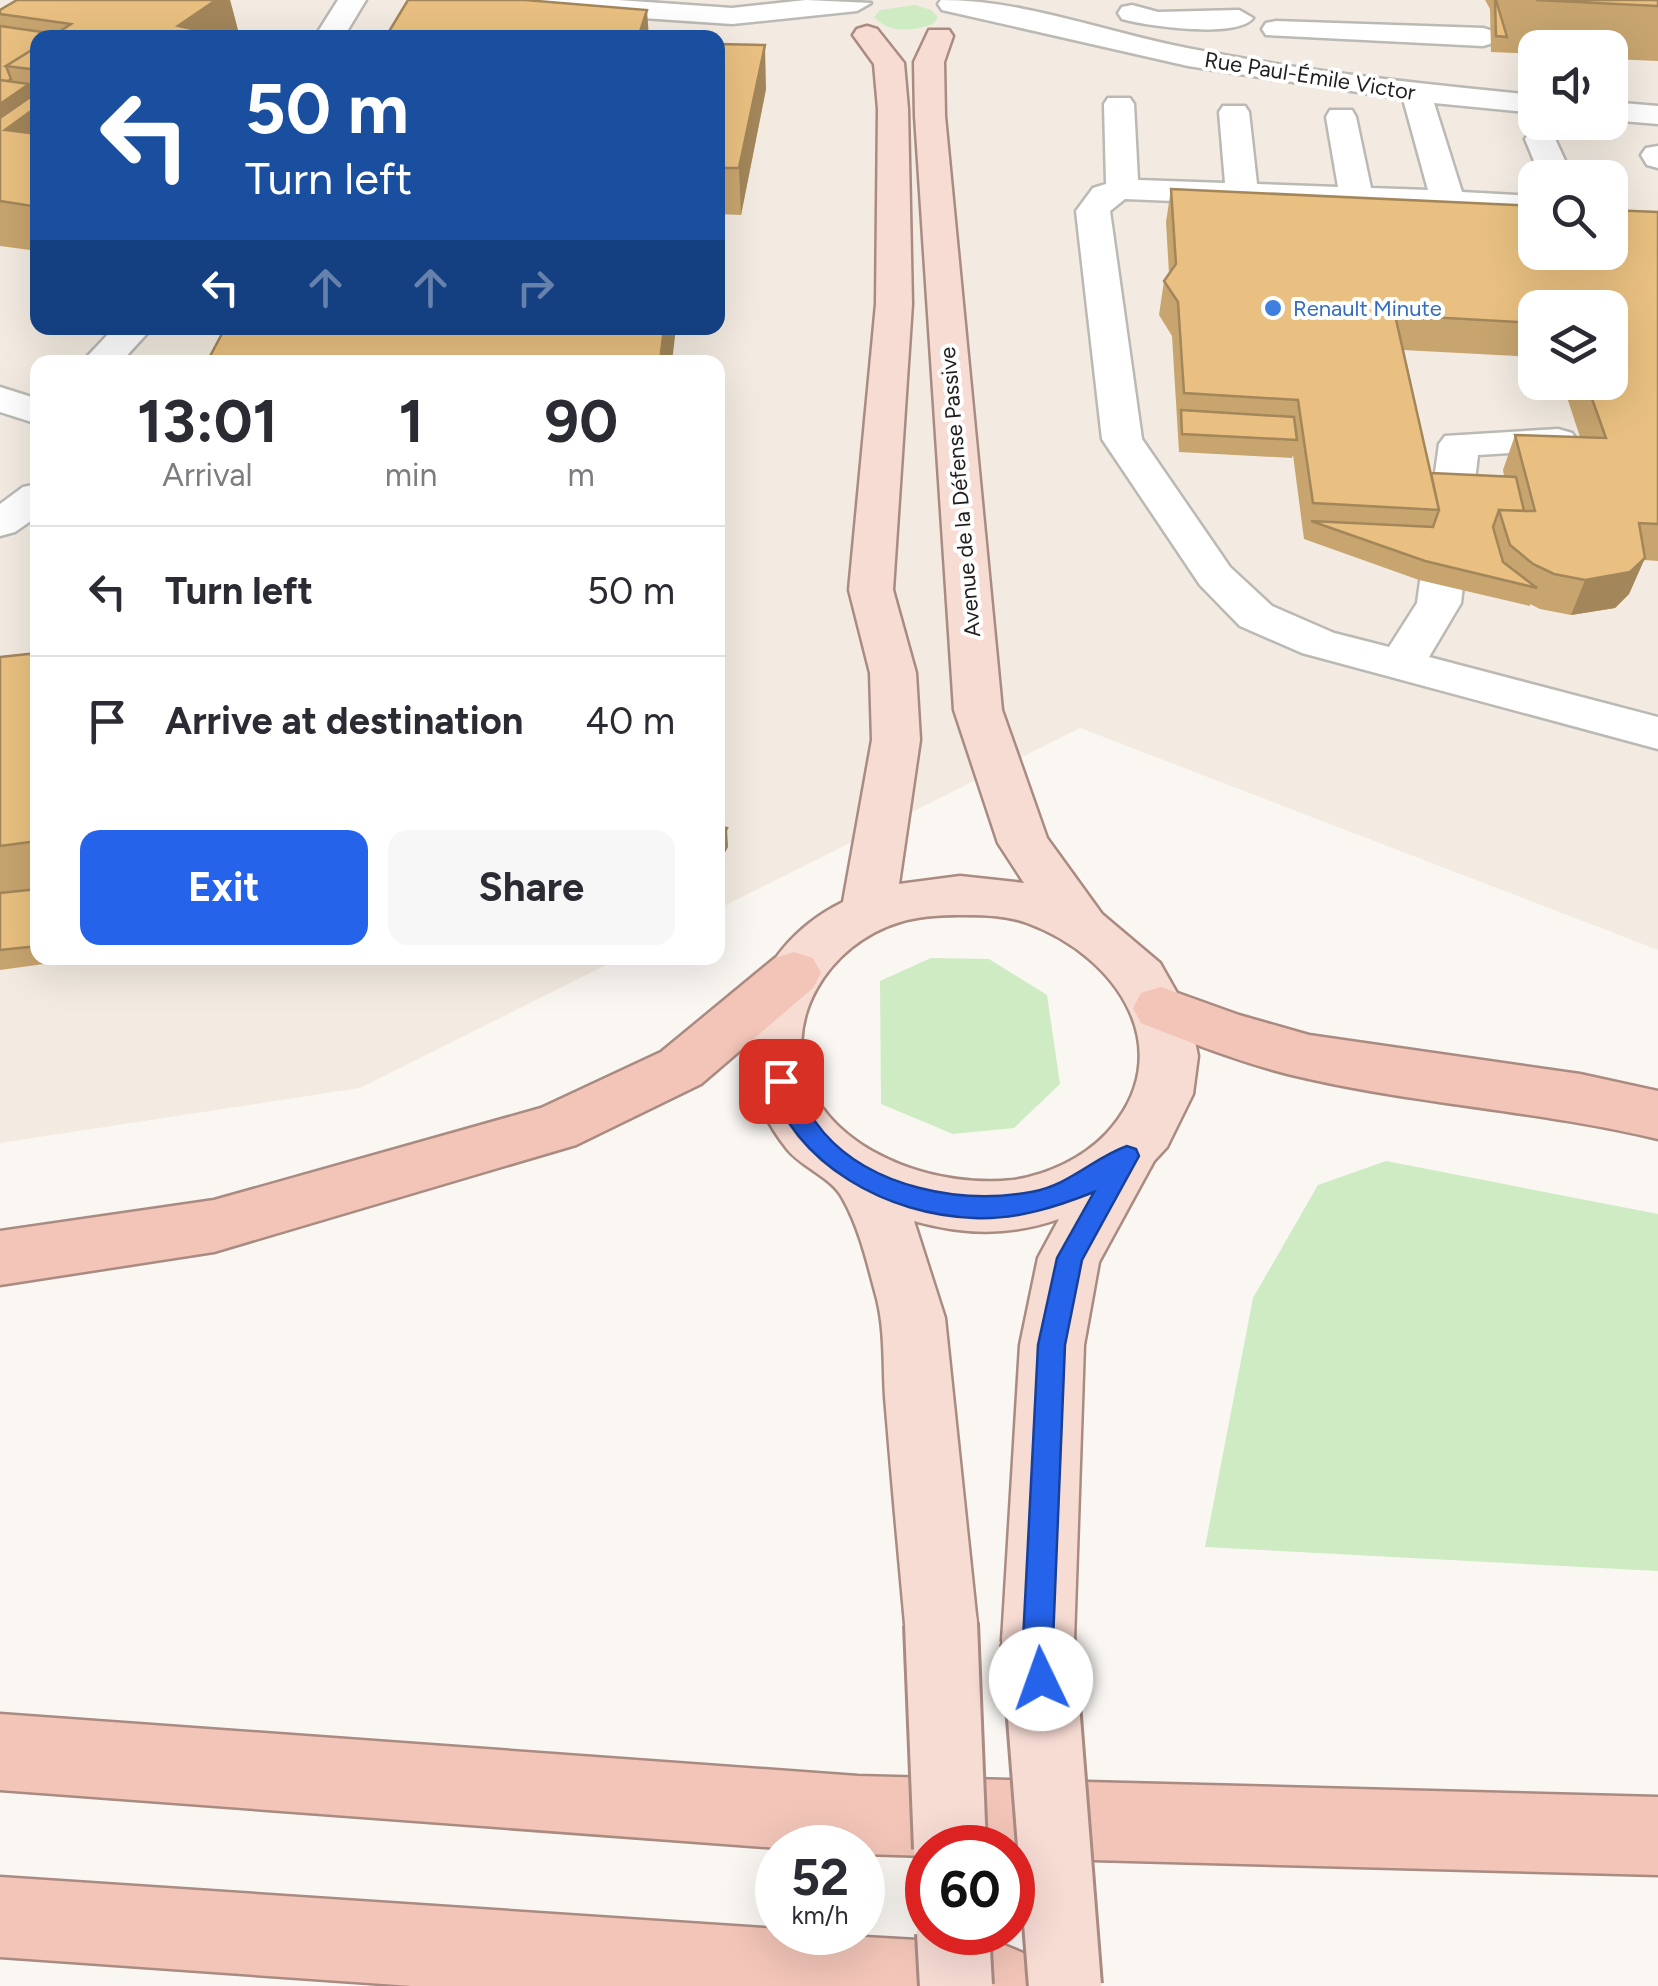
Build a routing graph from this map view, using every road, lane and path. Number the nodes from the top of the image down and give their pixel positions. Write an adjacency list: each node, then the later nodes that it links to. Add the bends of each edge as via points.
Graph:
1 (352, 0): 10 (street)
2 (496, 0): 6 (street, via 732,16)
3 (1204, 0): 7 (street)
4 (1104, 5): 7 (street, via 1157,20)
5 (946, 12): 6 (main road, via 903,40); 11 (street, Rue Paul-Émile Victor); 36 (main road, Avenue de la Défense Passive, via 929,62 930,116 978,710 1023,843)
6 (861, 17): 35 (main road, via 889,63 893,109 894,304 871,590 893,673 896,740)
7 (1240, 18): 9 (street)
8 (1475, 25): 9 (street)
9 (1276, 29): 11 (street)
10 (333, 30)
11 (1252, 69): 12 (street, Rue Paul-Émile Victor)
12 (1416, 93): 13 (street, Rue Paul-Émile Victor); 24 (street)
13 (1518, 102)
14 (1119, 104): 21 (street)
15 (1234, 112): 22 (street)
16 (1628, 112): 17 (street)
17 (1658, 115)
18 (1341, 118): 23 (street)
19 (1541, 140): 20 (street)
20 (1549, 160)
21 (1122, 189): 22 (street); 33 (street, via 1105,195 1093,211 1122,439 1215,576 1256,616 1318,644)
22 (1242, 194): 23 (street)
23 (1356, 198): 24 (street)
24 (1448, 201): 25 (street)
25 (1518, 205)
26 (127, 335): 27 (street)
27 (107, 355)
28 (0, 399): 29 (street)
29 (30, 408)
30 (1558, 441): 33 (street, via 1459,444 1439,603)
31 (30, 502): 32 (street)
32 (0, 523)
33 (1401, 665): 34 (street)
34 (1658, 733)
35 (868, 913): 36 (main road, via 952,894 1041,907); 37 (main road, via 826,939)
36 (1081, 924): 38 (main road, via 1129,961)
37 (794, 973): 41 (main road, via 776,1014 774,1058 788,1103 818,1144); 42 (highway, via 681,1068 555,1128 214,1226)
38 (1161, 1008): 39 (highway, via 1309,1057); 40 (main road, via 1172,1060 1161,1111)
39 (1658, 1115)
40 (1127, 1156): 41 (main road, via 1084,1185 1032,1203 974,1208 916,1199); 50 (main road, bridge, via 1070,1258 1052,1345 1038,1641)
41 (864, 1178): 44 (main road, bridge, via 909,1297 940,1624)
42 (0, 1258)
43 (0, 1752): 45 (highway, via 858,1815)
44 (949, 1825)
45 (1658, 1836)
46 (0, 1917): 49 (highway)
47 (955, 1955): 48 (main road, bridge)
48 (956, 1986)
49 (1004, 1986)
50 (1066, 1986)

